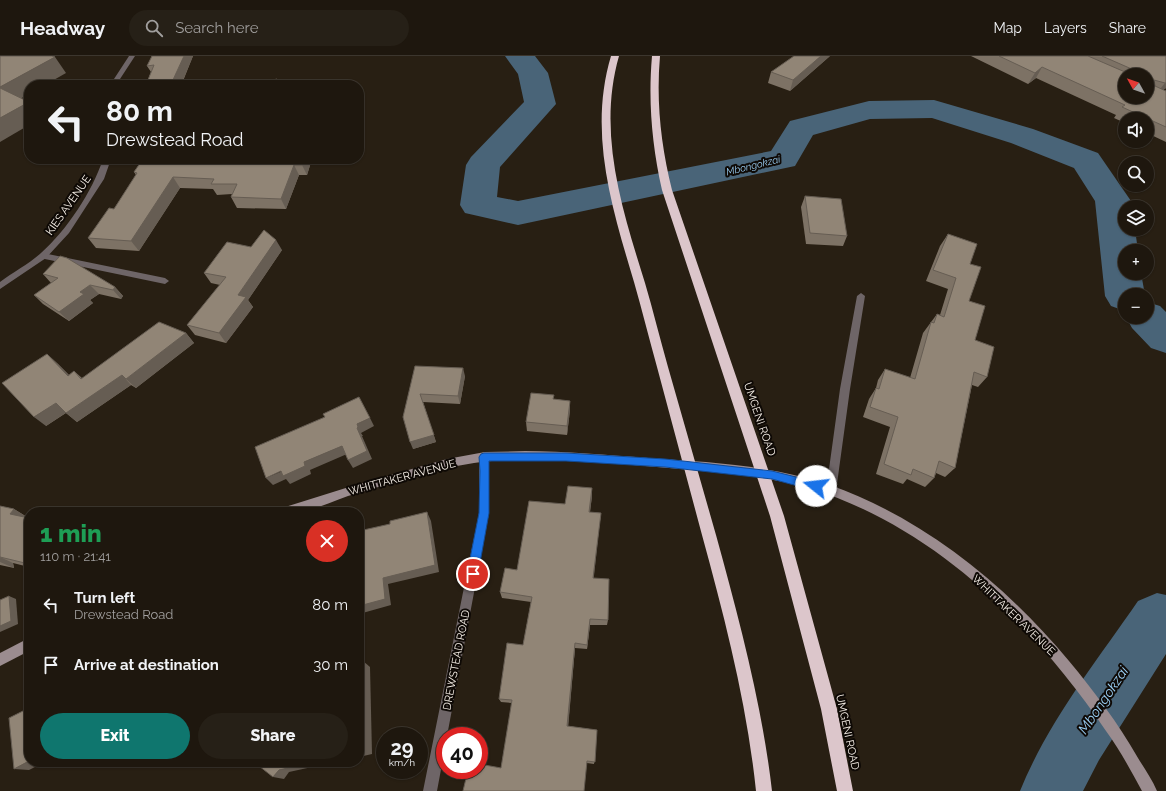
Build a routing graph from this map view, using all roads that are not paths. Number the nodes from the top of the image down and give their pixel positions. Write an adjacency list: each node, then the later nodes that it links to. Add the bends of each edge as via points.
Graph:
1 (132, 56): 4 (street)
2 (615, 56): 16 (highway, via 610,73 605,123 611,181 736,633)
3 (656, 56): 17 (highway, UMGENI ROAD, via 655,116 667,190 777,516 829,709)
4 (117, 80)
5 (105, 164): 6 (street, KIES AVENUE, via 100,179 66,231)
6 (43, 256): 7 (street); 8 (street, KIES AVENUE)
7 (165, 281)
8 (0, 286)
9 (861, 296): 11 (street)
10 (484, 457): 11 (street, WHITTAKER AVENUE, via 566,457 733,470 772,475); 12 (street, WHITTAKER AVENUE, via 436,466); 15 (street, DREWSTEAD ROAD, via 484,513)
11 (831, 491): 18 (street, WHITTAKER AVENUE, via 877,511 955,560 1039,636 1112,727)
12 (299, 507)
13 (24, 647): 14 (street)
14 (0, 660)
15 (430, 791)
16 (764, 791)
17 (845, 791)
18 (1150, 791)

